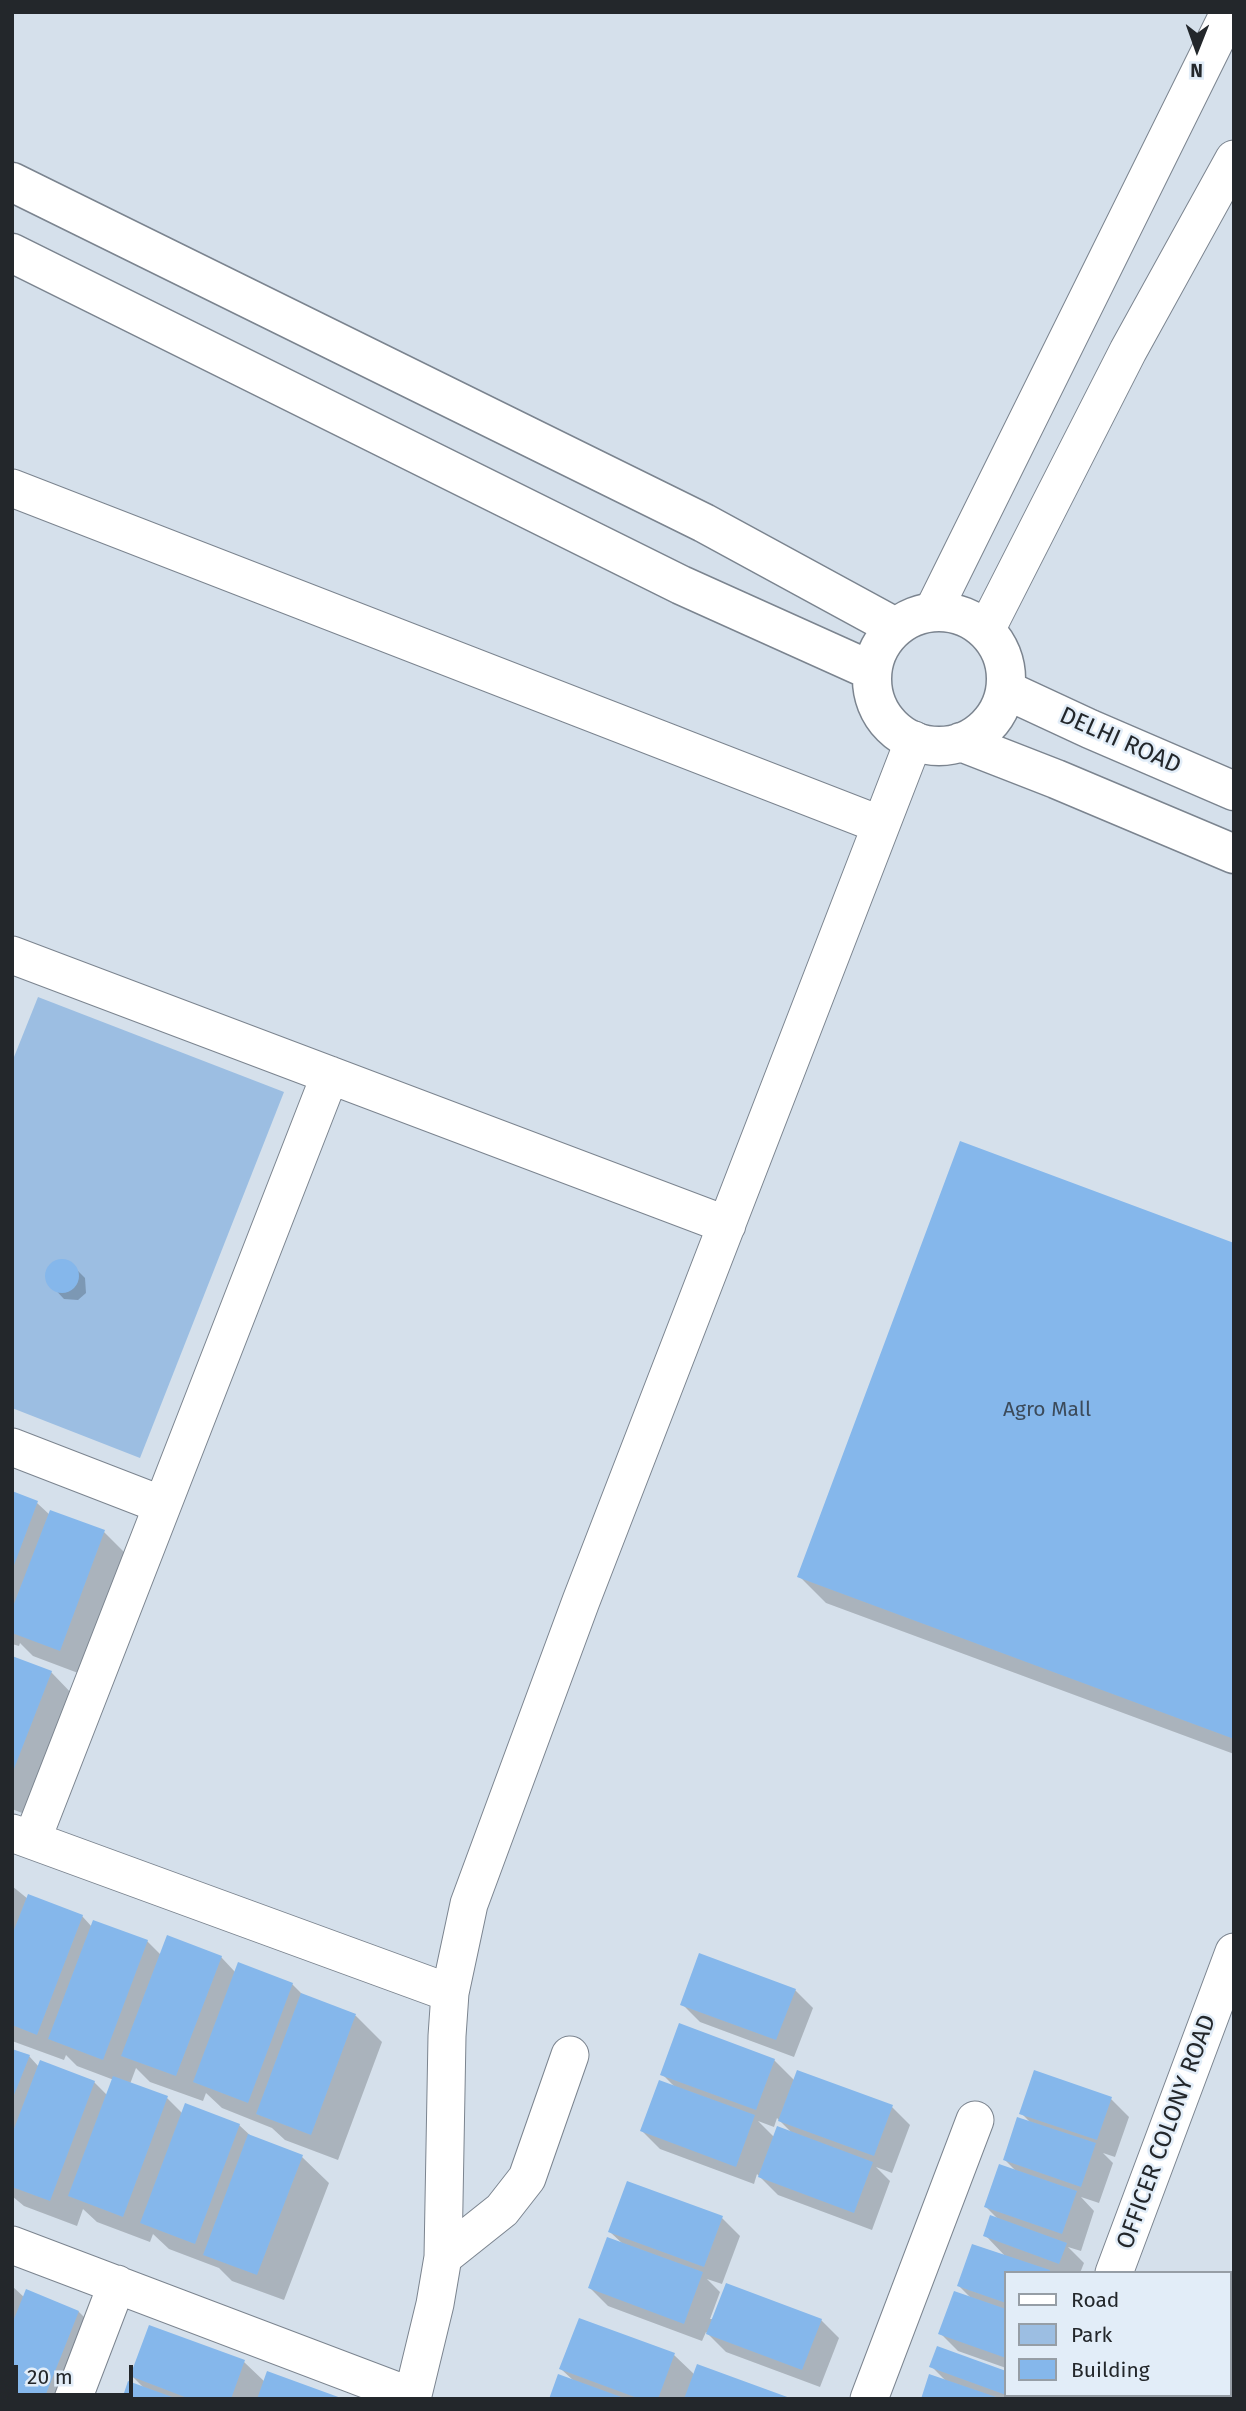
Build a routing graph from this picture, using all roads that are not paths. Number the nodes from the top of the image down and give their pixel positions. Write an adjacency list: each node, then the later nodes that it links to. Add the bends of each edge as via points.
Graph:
1 (1232, 12): 6 (street)
2 (1234, 159): 8 (street, via 1128,351)
3 (12, 182): 7 (main road, via 705,523)
4 (12, 253): 9 (main road, via 681,585)
5 (12, 488): 14 (street)
6 (933, 611): 7 (main road); 8 (main road, via 956,613)
7 (895, 627): 9 (main road, via 877,650)
8 (986, 630): 10 (main road, via 1004,658)
9 (872, 671): 11 (main road, via 871,685 881,714)
10 (1006, 690): 12 (main road, via 988,724); 13 (main road, DELHI ROAD)
11 (914, 740): 12 (main road); 14 (street)
12 (961, 743): 15 (main road)
13 (1234, 791)
14 (881, 825): 18 (street)
15 (1234, 854)
16 (12, 955): 17 (street)
17 (330, 1075): 18 (street); 20 (street)
18 (727, 1225): 23 (street, via 469,1903)
19 (12, 1447): 20 (street)
20 (162, 1504): 21 (street)
21 (22, 1837): 23 (street)
22 (1234, 1952): 24 (street, OFFICER COLONY ROAD)
23 (450, 1993): 28 (street)
24 (1225, 1999): 29 (street, OFFICER COLONY ROAD)
25 (570, 2055): 28 (street, via 527,2178 502,2210)
26 (975, 2120): 33 (street)
27 (12, 2245): 30 (street)
28 (443, 2257): 31 (street)
29 (1115, 2271)
30 (117, 2284): 31 (street); 32 (street)
31 (412, 2398)
32 (73, 2399)
33 (869, 2399)

